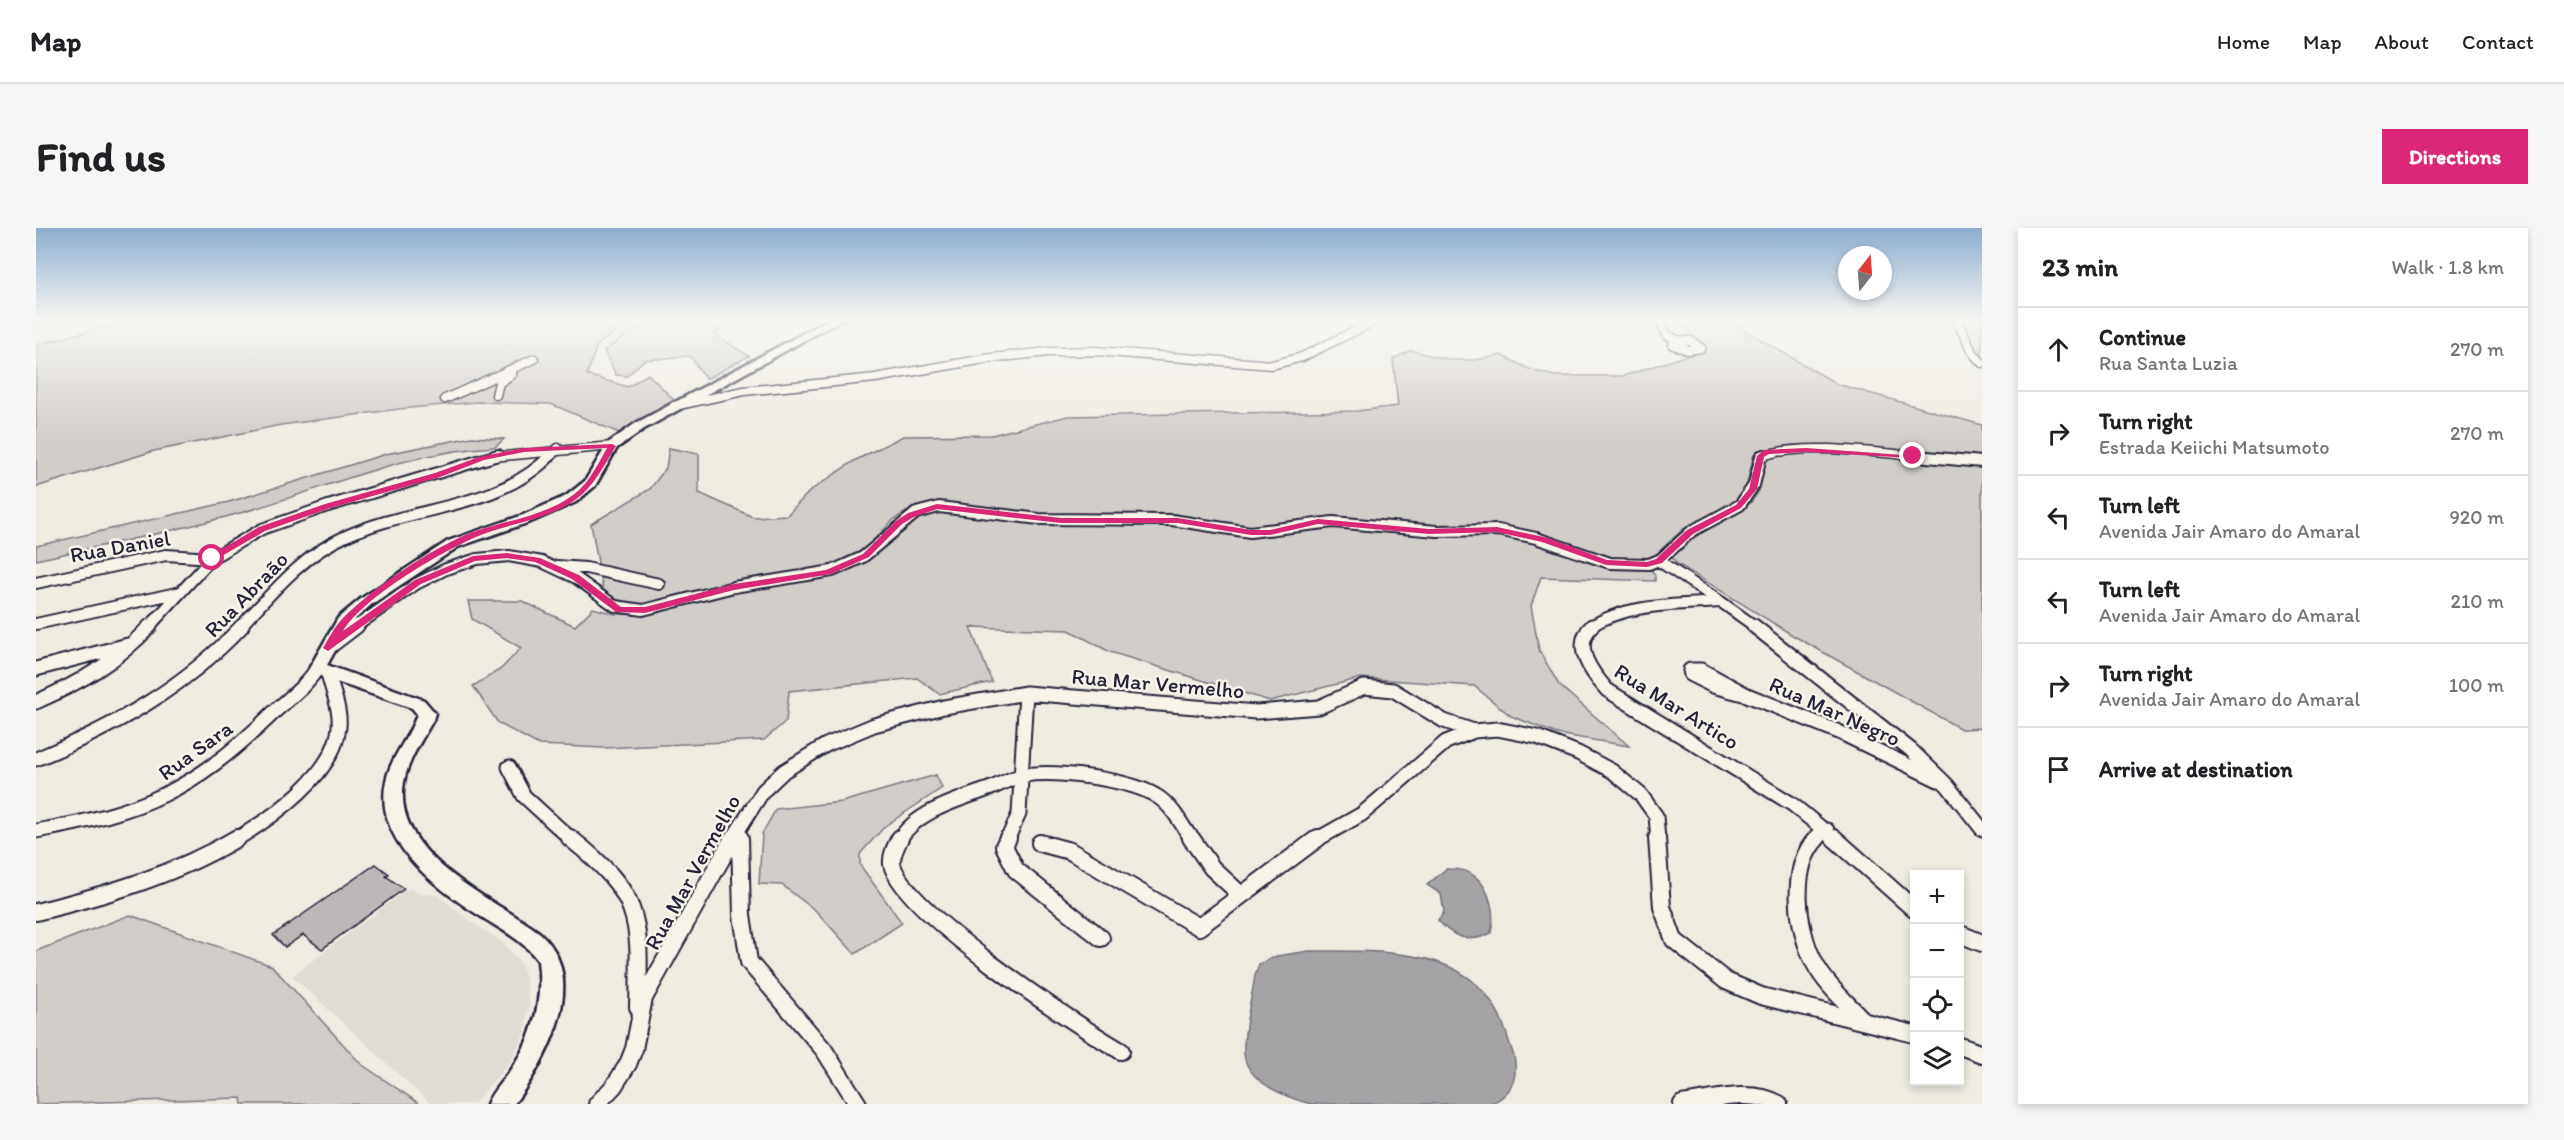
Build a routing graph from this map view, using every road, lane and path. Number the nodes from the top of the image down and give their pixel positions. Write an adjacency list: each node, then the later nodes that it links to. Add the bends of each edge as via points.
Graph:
1 (760, 360): 7 (main road)
2 (980, 360): 7 (street, via 874,378 744,391)
3 (1188, 360): 4 (street, via 1272,365)
4 (1291, 360)
5 (496, 395): 6 (street, via 504,378 532,363)
6 (445, 399)
7 (673, 406): 8 (main road)
8 (612, 446): 9 (street); 20 (main road, via 590,483 571,499 474,535 420,564 344,621)
9 (558, 448): 11 (street, via 482,458 328,506 262,529); 27 (street, Rua Abraão, via 538,468 501,488 360,530 324,548 282,580 223,646 186,679 109,727)
10 (1982, 462): 12 (street, via 1806,450 1767,452 1761,456 1747,499 1690,532)
11 (212, 558): 14 (street, Rua Daniel, via 166,555); 16 (street)
12 (1659, 561): 13 (street, via 1635,566 1606,562 1545,540 1497,530 1429,531 1318,522 1251,532 1178,520 1043,520 937,506 899,522 866,555 828,572 734,587 645,610 619,610 576,577); 17 (street)
13 (553, 566): 15 (street, via 586,567); 20 (street, via 507,556 455,564 397,595)
14 (36, 583)
15 (659, 584)
16 (181, 592): 18 (street); 19 (street)
17 (1721, 602): 30 (street, via 1902,743); 33 (street, Rua Mar Artico, via 1662,607 1589,627 1583,638 1585,656 1596,679 1623,702 1777,793)
18 (36, 624)
19 (134, 643): 21 (street); 25 (street, via 74,685)
20 (328, 648): 22 (main road)
21 (36, 669)
22 (323, 670): 34 (street, Rua Sara, via 234,751 186,786 132,811); 38 (street, via 339,727 333,747 303,789 271,817 249,833 176,869); 48 (main road, via 423,709 424,720 400,766 394,791 396,813 411,845 454,886 531,938 548,959 552,992 547,1026)
23 (1707, 672): 30 (street, Rua Mar Negro, via 1747,695 1839,732)
24 (1026, 693): 26 (street, Rua Mar Vermelho, via 1256,712 1319,707 1364,687 1393,690 1444,721); 29 (street); 31 (street, Rua Mar Vermelho, via 874,725 826,745 784,771 763,791)
25 (36, 702)
26 (1474, 731): 36 (street, via 1446,742 1362,814 1306,845); 43 (street, via 1497,729 1538,737 1611,771 1641,795 1656,816 1666,922 1674,939 1699,962 1726,981 1761,996)
27 (36, 759)
28 (509, 767): 42 (street, via 526,799 612,873 627,899 639,940)
29 (1023, 775): 36 (street, via 1053,774 1135,787 1157,796 1167,804 1210,866); 40 (street, via 1019,814 1004,846 1016,870); 46 (street, via 939,807 903,836 894,849 892,865 903,882 961,939 1043,1002)
30 (1947, 785): 32 (street)
31 (739, 828): 42 (street, Rua Mar Vermelho); 50 (street, via 741,915 749,962 824,1050)
32 (1982, 829)
33 (1827, 830): 37 (street); 43 (street, via 1814,841 1804,859 1801,880 1805,933 1814,962)
34 (36, 831)
35 (1040, 843): 36 (street, via 1070,851 1199,927)
36 (1241, 895)
37 (1910, 905)
38 (36, 912)
39 (1964, 936): 41 (street)
40 (1101, 938)
41 (1982, 943)
42 (637, 1014): 49 (street, Rua Mar Vermelho, via 634,1050 618,1080)
43 (1862, 1020): 44 (street)
44 (1910, 1033)
45 (1964, 1048): 47 (street)
46 (1120, 1051)
47 (1982, 1054)
48 (499, 1104)
49 (597, 1104)
50 (858, 1104)
51 (1682, 1104): 52 (street, via 1752,1097 1768,1098)
52 (1779, 1104)

